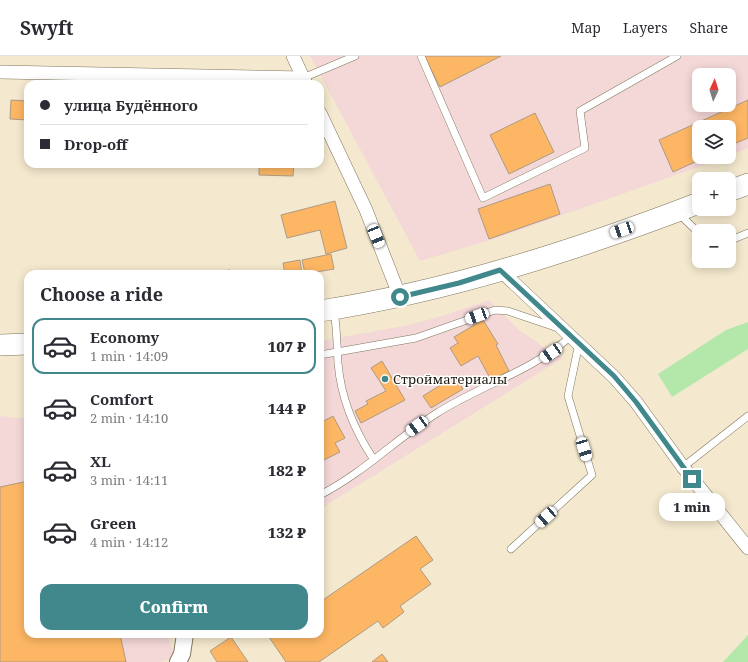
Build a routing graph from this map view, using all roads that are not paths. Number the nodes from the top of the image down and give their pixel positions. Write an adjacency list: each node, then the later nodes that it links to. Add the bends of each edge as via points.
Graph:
1 (292, 56): 7 (street)
2 (355, 56): 8 (lane)
3 (421, 56): 4 (lane, via 484,198 585,148 580,111)
4 (677, 56)
5 (0, 72): 6 (street)
6 (271, 80)
7 (304, 80)
8 (307, 80)
9 (324, 121): 18 (street, via 366,210)
10 (748, 184): 11 (main road)
11 (736, 188)
12 (692, 206): 13 (main road)
13 (676, 212): 14 (lane); 17 (main road)
14 (692, 227)
15 (748, 233): 16 (lane)
16 (736, 238)
17 (500, 270): 18 (main road); 20 (street)
18 (400, 297): 19 (main road)
19 (327, 310): 23 (lane, via 336,325)
20 (571, 336): 23 (lane, via 508,311 499,310 416,338); 26 (lane, via 534,364 439,412 399,439); 27 (street, via 614,376); 30 (lane, via 568,396 592,475)
21 (24, 344): 22 (main road)
22 (0, 345)
23 (337, 352): 24 (lane); 26 (lane, via 346,407)
24 (324, 354)
25 (748, 416): 27 (lane)
26 (374, 460): 28 (lane, via 349,479)
27 (683, 467): 29 (street)
28 (324, 493)
29 (748, 548)
30 (511, 549)
31 (184, 638): 32 (street)
32 (178, 662)

